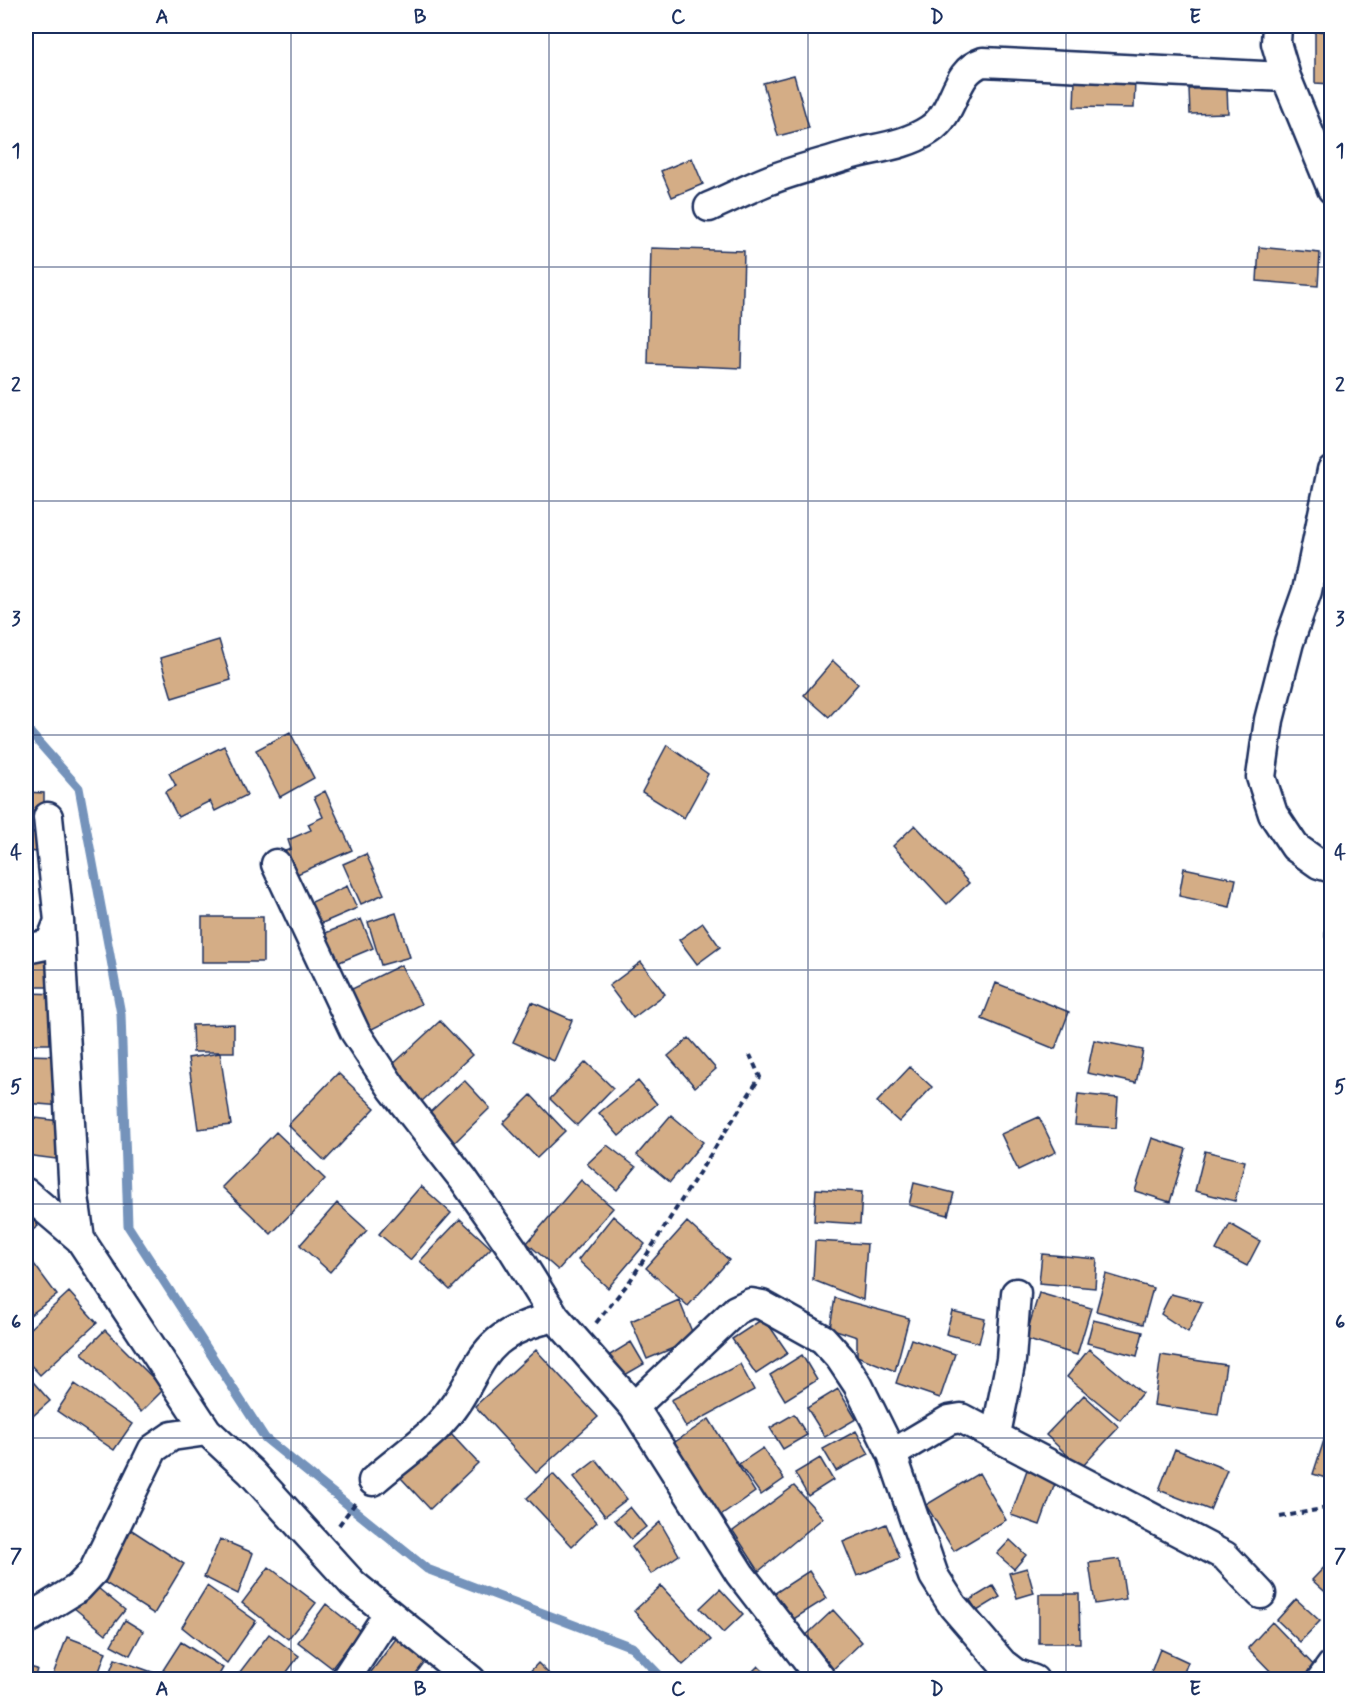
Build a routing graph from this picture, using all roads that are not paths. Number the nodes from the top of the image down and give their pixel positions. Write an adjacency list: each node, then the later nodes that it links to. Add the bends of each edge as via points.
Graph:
1 (1276, 26): 2 (street, via 1276,43)
2 (1286, 77): 3 (street); 4 (street, via 983,62 969,68 960,79 955,99 929,130 905,141 768,180)
3 (1332, 189)
4 (709, 207)
5 (1332, 470): 8 (street, via 1307,591 1269,720 1261,777 1273,814 1295,847)
6 (48, 817): 9 (street)
7 (276, 864): 14 (street, via 355,1032 512,1248)
8 (1332, 868)
9 (59, 921): 10 (street, via 50,944); 12 (street, via 74,1196)
10 (26, 949)
11 (26, 1193): 12 (street)
12 (80, 1239): 16 (street)
13 (1016, 1293): 17 (street, via 1011,1360)
14 (555, 1317): 15 (street); 19 (street, via 501,1336 436,1428)
15 (634, 1407): 18 (street, via 736,1310 751,1303 762,1305 823,1339 840,1358); 26 (street, via 740,1574)
16 (207, 1431): 21 (street, via 251,1472 353,1584); 22 (street, via 172,1436 153,1449 93,1572 78,1588)
17 (996, 1434): 18 (street, via 955,1418); 20 (street, via 1225,1556)
18 (892, 1454): 27 (street, via 940,1586 1002,1663)
19 (373, 1481)
20 (1261, 1594)
21 (388, 1614): 24 (street); 25 (street)
22 (26, 1620)
23 (1332, 1665): 28 (street)
24 (345, 1680)
25 (471, 1680)
26 (822, 1680)
27 (1034, 1680)
28 (1321, 1680)

